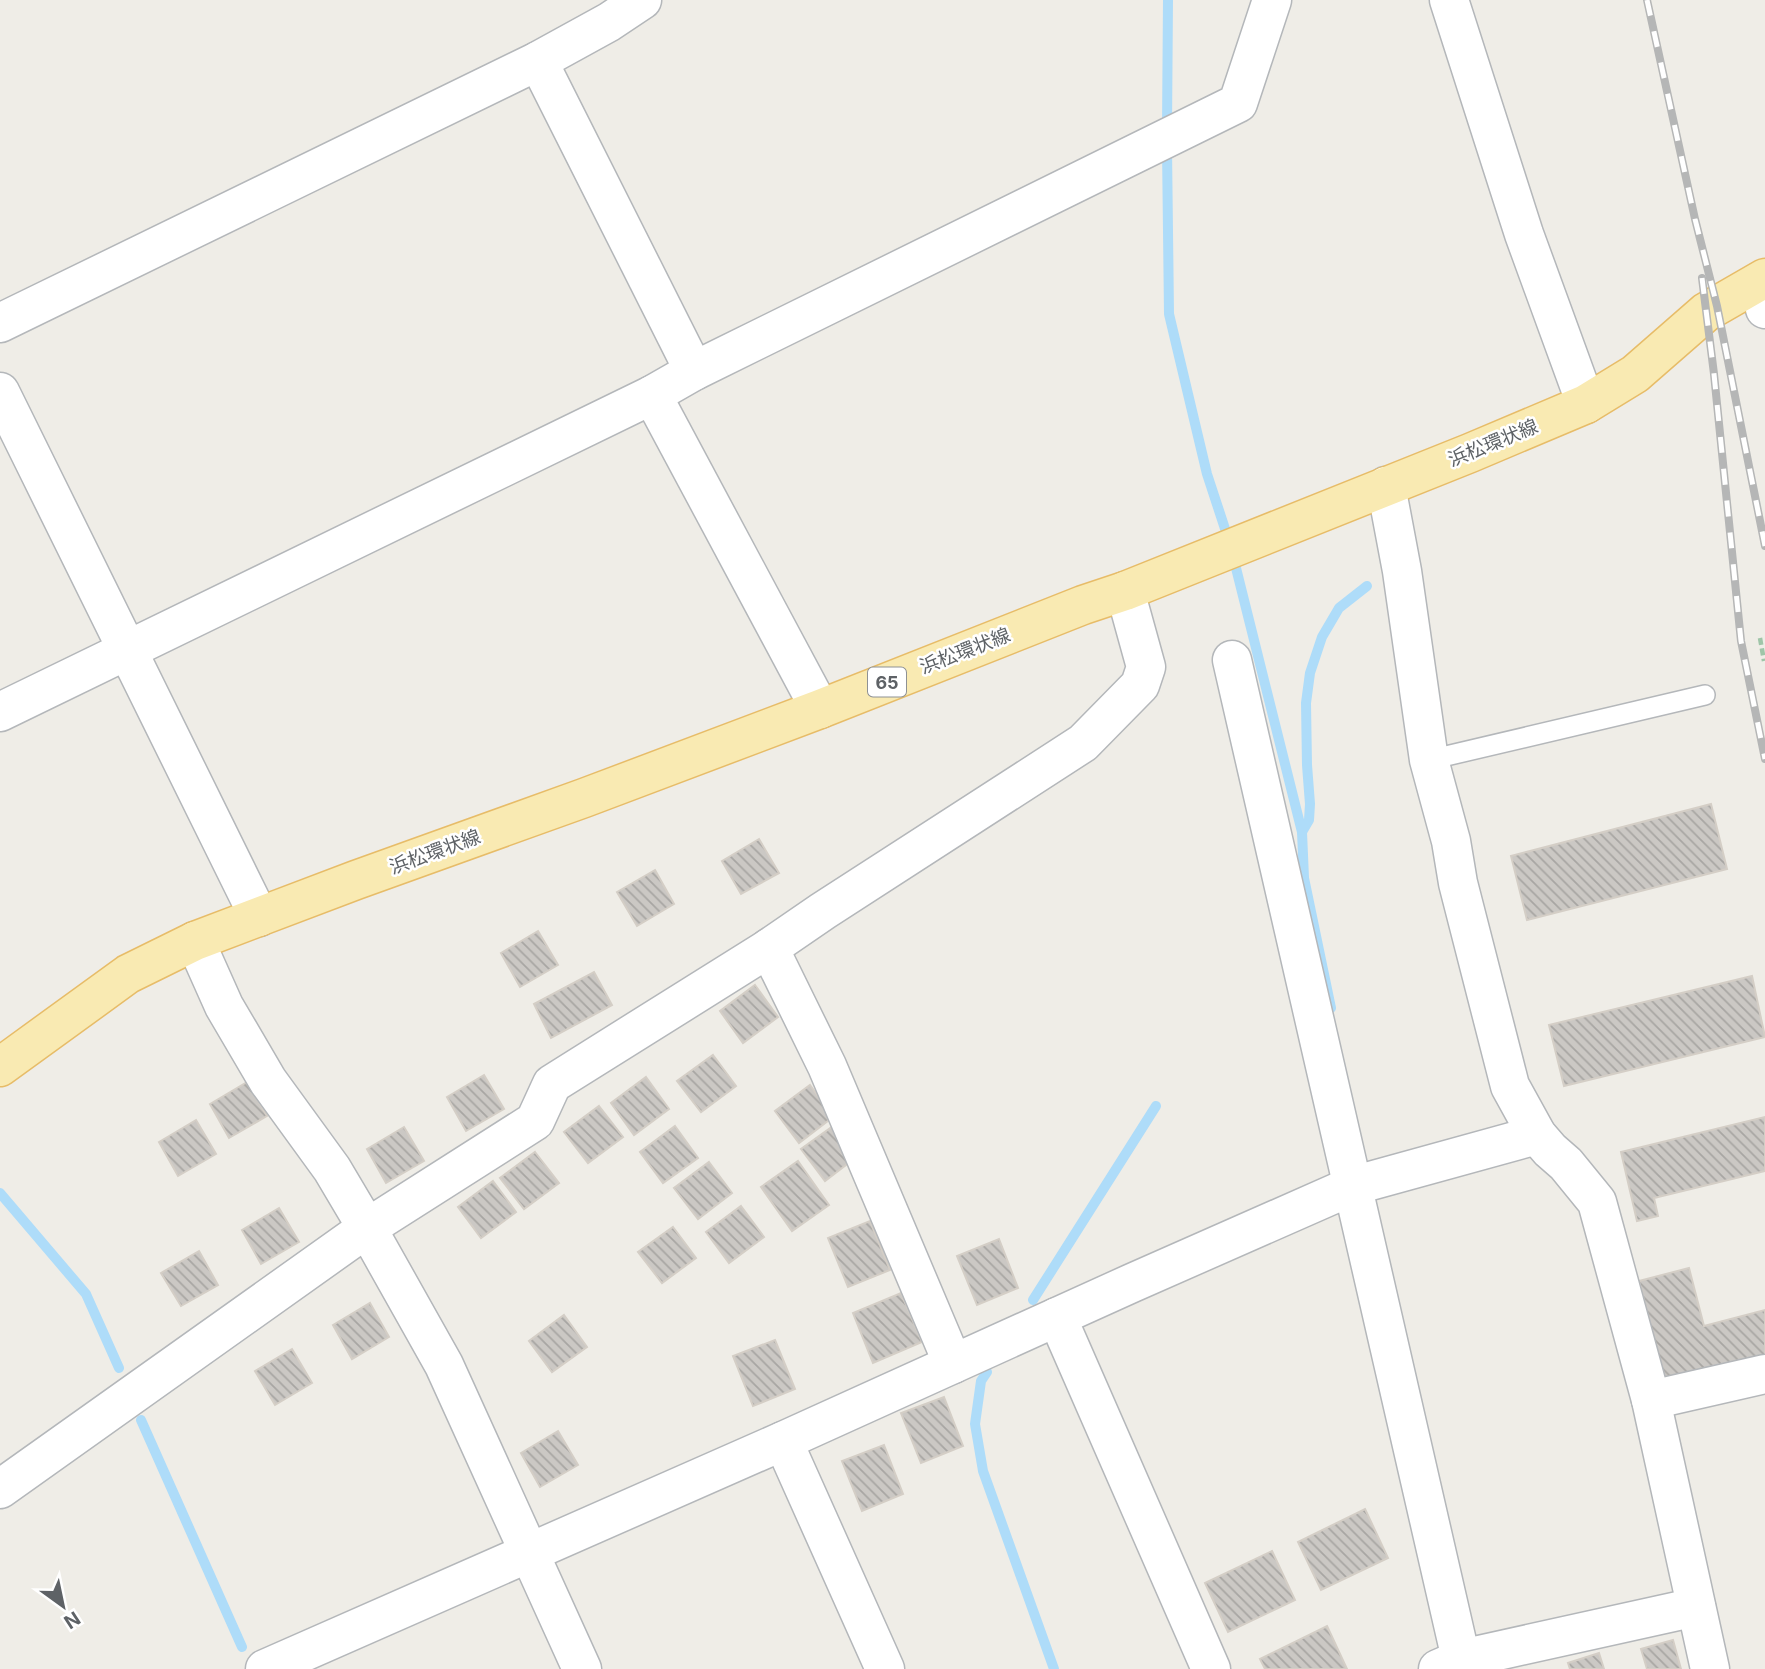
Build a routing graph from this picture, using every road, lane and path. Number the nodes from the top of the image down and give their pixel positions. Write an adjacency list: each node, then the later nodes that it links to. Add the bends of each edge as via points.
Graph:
1 (642, 0): 4 (street)
2 (1272, 0): 8 (street, via 1238,103)
3 (1448, 0): 11 (street, via 1524,234)
4 (601, 11): 5 (street)
5 (538, 61): 7 (street); 8 (street)
6 (1763, 290): 11 (main road, 浜松環状線 / 65, via 1706,312 1635,374)
7 (0, 323)
8 (694, 371): 10 (street)
9 (0, 392): 15 (street)
10 (652, 395): 15 (street); 19 (street)
11 (1586, 404): 12 (main road, 浜松環状線 / 65)
12 (1386, 486): 13 (main road, 浜松環状線 / 65); 21 (street)
13 (1125, 591): 19 (main road, 浜松環状線 / 65); 24 (street, via 1146,667 1140,685 1083,743)
14 (1760, 638): 17 (path)
15 (128, 650): 20 (street); 22 (street)
16 (1232, 660): 27 (street)
17 (1764, 662)
18 (1705, 695): 21 (lane)
19 (820, 709): 22 (main road, 浜松環状線 / 65)
20 (0, 712)
21 (1429, 760): 26 (street, via 1510,1086)
22 (259, 917): 23 (main road, 浜松環状線 / 65)
23 (195, 941): 25 (main road, 浜松環状線 / 65, via 128,974); 28 (street, via 224,1006 268,1080)
24 (769, 948): 28 (street, via 552,1084 535,1121); 30 (street, via 827,1066)
25 (0, 1067)
26 (1537, 1135): 27 (street); 32 (street, via 1597,1202)
27 (1352, 1186): 29 (street); 37 (street)
28 (367, 1228): 34 (street); 35 (street, via 444,1365)
29 (1056, 1317): 30 (street); 41 (street)
30 (953, 1364): 33 (street)
31 (1765, 1374): 32 (street)
32 (1651, 1400): 36 (street)
33 (783, 1441): 35 (street); 40 (street)
34 (0, 1489)
35 (531, 1553): 38 (street); 39 (street)
36 (1696, 1607): 37 (street); 42 (street)
37 (1450, 1664)
38 (265, 1669)
39 (582, 1669)
40 (885, 1669)
41 (1211, 1669)
42 (1710, 1669)

